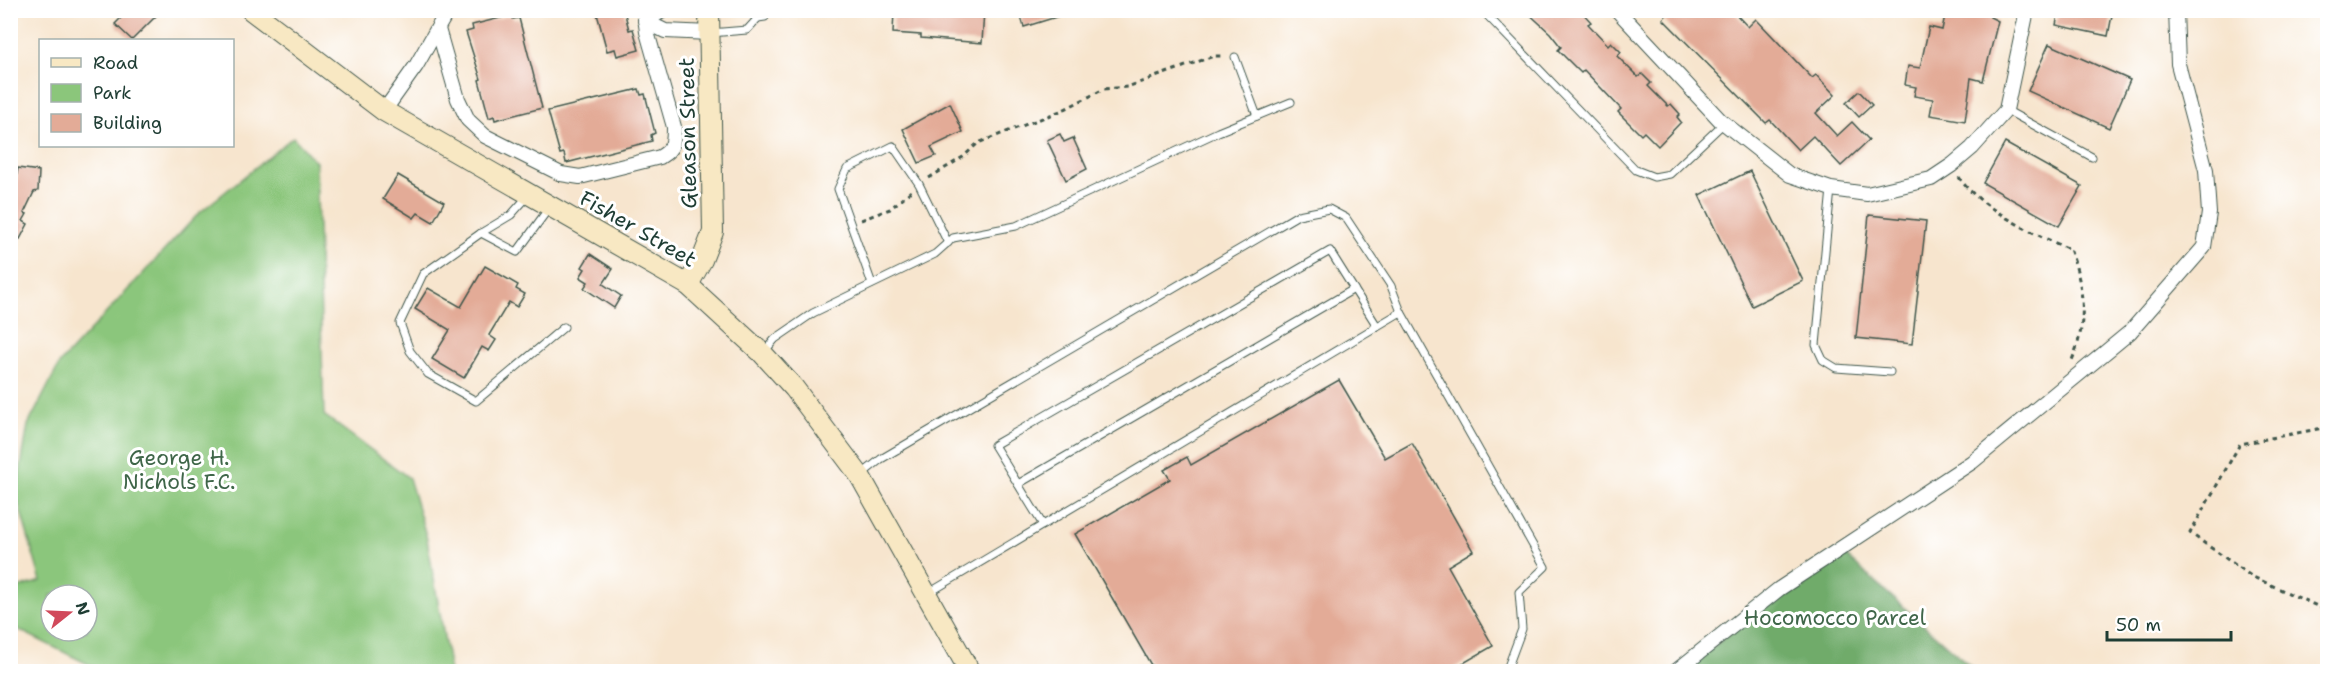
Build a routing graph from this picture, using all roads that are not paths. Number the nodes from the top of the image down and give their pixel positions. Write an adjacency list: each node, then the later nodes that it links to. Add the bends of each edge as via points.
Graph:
1 (251, 10): 19 (street, Fisher Street)
2 (448, 10): 14 (street)
3 (664, 10): 12 (street)
4 (746, 10): 13 (lane)
5 (764, 10): 13 (lane, via 765,17)
6 (1482, 10): 21 (lane, via 1636,170 1654,177 1670,174)
7 (1617, 10): 21 (street)
8 (2027, 10): 18 (street)
9 (2176, 10): 42 (street, via 2178,64 2206,170 2210,213 2204,247 2130,332 1972,462 1779,589)
10 (709, 11): 11 (lane); 15 (street, Gleason Street)
11 (716, 11)
12 (645, 16): 14 (street, via 674,127 671,151 580,177 561,174 485,135 468,120); 15 (street, via 665,31)
13 (758, 18): 15 (lane, via 747,30)
14 (438, 29): 19 (street)
15 (711, 33): 29 (street, Gleason Street, via 713,232)
16 (1235, 57): 20 (lane)
17 (1291, 102): 20 (lane)
18 (2006, 110): 22 (lane); 23 (street, via 1972,148 1931,179 1867,194)
19 (384, 111): 24 (street, Fisher Street)
20 (1257, 116): 27 (lane, via 1016,226 953,238)
21 (1724, 123): 23 (street, via 1790,175)
22 (2092, 157)
23 (1830, 189): 35 (lane, via 1816,345 1823,360 1836,368)
24 (529, 194): 25 (street, Fisher Street); 26 (lane, via 511,215)
25 (550, 206): 26 (lane, via 518,252); 29 (street, Fisher Street)
26 (481, 233): 33 (lane, via 423,274 400,323 410,351 428,374 476,401)
27 (948, 243): 28 (lane, via 935,254); 28 (lane, via 920,184 893,146 847,169 838,189)
28 (872, 284): 34 (lane, via 798,322)
29 (688, 285): 34 (street, Fisher Street)
30 (1354, 289): 32 (lane); 37 (lane); 37 (lane, via 1330,250 994,445)
31 (1401, 312): 32 (lane); 36 (lane, via 1391,286 1346,218 1329,209 1298,215 880,459); 41 (lane, via 1545,567 1519,592 1522,629)
32 (1377, 326): 38 (lane)
33 (564, 327)
34 (763, 354): 36 (street, Fisher Street, via 794,388)
35 (1890, 372)
36 (860, 476): 39 (street, Fisher Street)
37 (1018, 484): 38 (lane)
38 (1043, 525): 39 (lane)
39 (927, 594): 40 (street, Fisher Street)
40 (970, 672)
41 (1506, 672)
42 (1675, 672)

